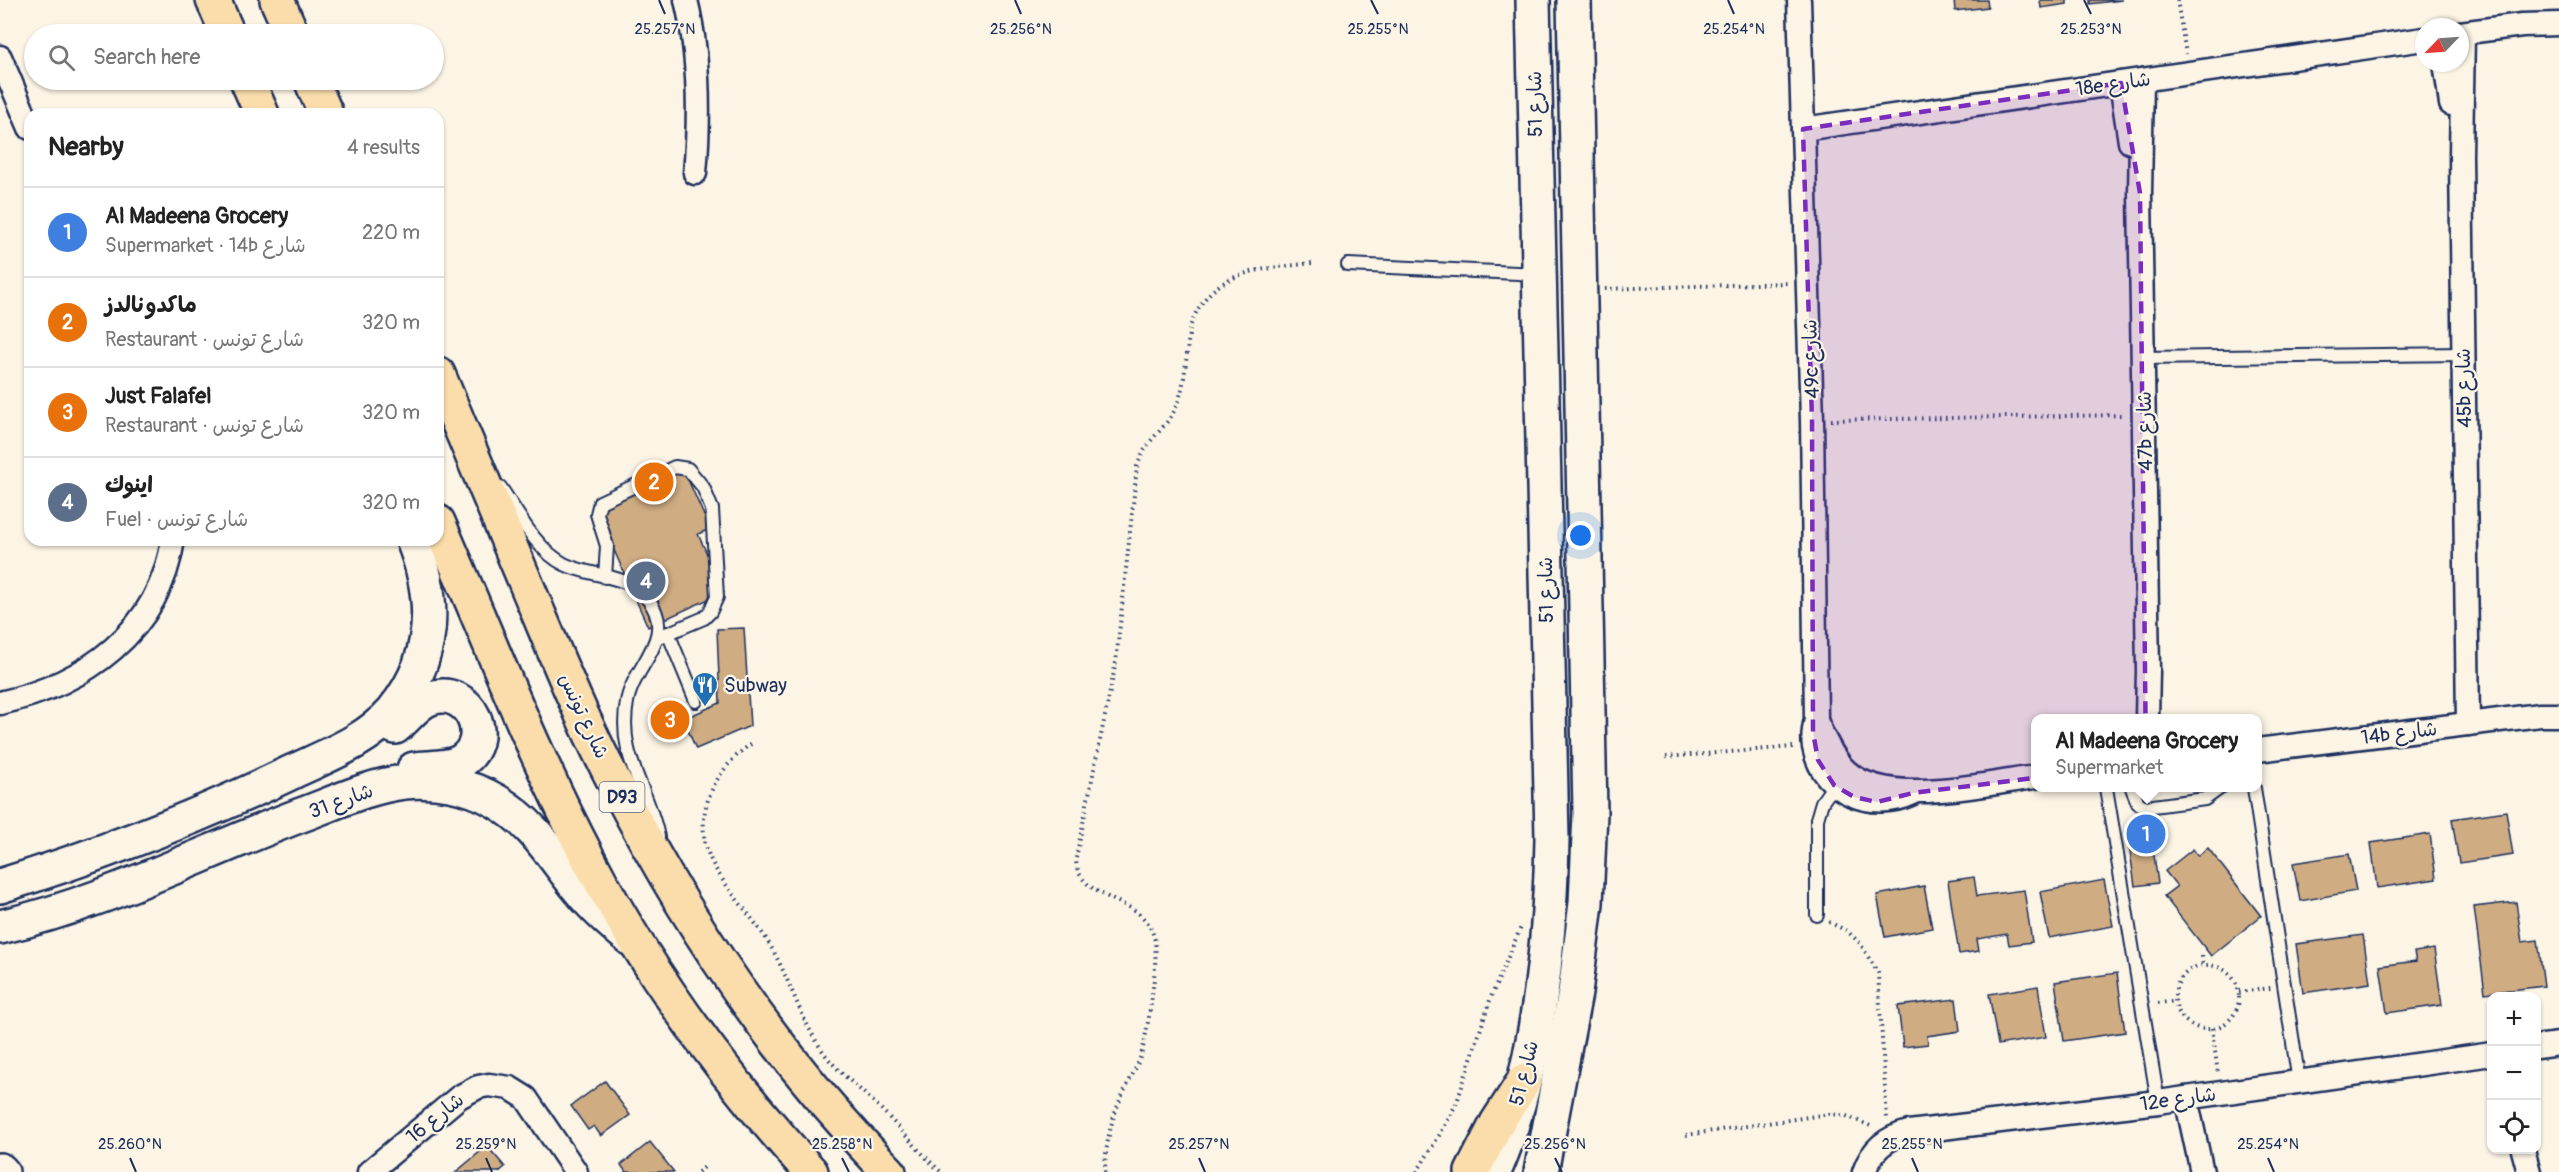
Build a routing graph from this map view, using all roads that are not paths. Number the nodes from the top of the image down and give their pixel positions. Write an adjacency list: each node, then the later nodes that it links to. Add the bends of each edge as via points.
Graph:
1 (213, 0): 8 (main road)
2 (277, 0): 9 (main road)
3 (686, 0): 25 (street, via 699,106)
4 (1533, 0): 27 (street, شارع 51)
5 (1574, 0): 74 (street, شارع 51, via 1588,858 1575,993)
6 (1799, 0): 23 (street, 49c شارع)
7 (2559, 15): 11 (street)
8 (224, 24)
9 (288, 24)
10 (2559, 24): 11 (street)
11 (2522, 25): 12 (street)
12 (2469, 32)
13 (2415, 40): 17 (street, 18e شارع)
14 (0, 57): 22 (street)
15 (2447, 72): 24 (street, 45b شارع)
16 (2461, 72): 24 (street, 45b شارع)
17 (2132, 81): 23 (street, 18e شارع); 29 (street, 47b شارع, via 2140,193)
18 (251, 90): 20 (main road)
19 (315, 90): 21 (main road)
20 (259, 108)
21 (323, 108)
22 (24, 114)
23 (1803, 129): 43 (street, 49c شارع)
24 (2461, 155): 28 (street, 45b شارع)
25 (695, 173)
26 (1348, 265): 27 (lane)
27 (1538, 274): 62 (street, شارع 51, via 1551,902 1535,1032)
28 (2463, 354): 29 (lane); 44 (street, 45b شارع, via 2466,622)
29 (2143, 358): 37 (street, 47b شارع)
30 (444, 388): 31 (main road, شارع تونس / D93)
31 (465, 436): 35 (lane, via 543,548 565,564); 54 (main road, شارع تونس / D93, via 613,781)
32 (444, 536): 58 (main road, via 569,820)
33 (172, 546): 39 (street, via 152,603 124,639 70,680 28,697)
34 (415, 546): 46 (street, via 428,591 429,623 423,655 411,685 391,712 367,734)
35 (605, 577): 36 (lane, via 626,582 646,596); 36 (lane, via 607,546 597,514 600,502 675,467 688,469 703,487 712,509 717,597 704,618)
36 (662, 636): 38 (lane); 54 (lane, via 631,684 624,733 631,765 653,818)
37 (2148, 670): 40 (street, 47b شارع); 41 (street, 47b شارع)
38 (696, 700)
39 (0, 703)
40 (2147, 714)
41 (2157, 714)
42 (2553, 714): 44 (street, 14b شارع)
43 (1816, 718): 47 (street, 49c شارع); 47 (street, 49c شارع, via 1813,746 1818,760)
44 (2477, 723): 45 (street, 14b شارع)
45 (2262, 749)
46 (279, 778): 53 (street, via 356,753 430,698 458,699 472,711 477,739 461,761 408,769 375,779); 55 (street, via 151,834)
47 (1840, 778): 48 (street, via 1912,793); 56 (lane, via 1822,802 1816,819)
48 (2031, 778)
49 (2107, 792): 65 (lane)
50 (2134, 792): 51 (lane, via 2138,803 2146,807 2205,799)
51 (2215, 792)
52 (2255, 792): 63 (lane)
53 (329, 805): 57 (street, شارع 31, via 110,895); 58 (street, شارع 31, via 383,786 421,781 458,786 484,795 524,820 592,903)
54 (662, 868): 71 (main road, شارع تونس / D93, via 713,953 787,1057)
55 (0, 886)
56 (1817, 915)
57 (0, 927)
58 (637, 944): 70 (main road, via 723,1066)
59 (2559, 1044): 60 (street)
60 (2541, 1046)
61 (2487, 1055): 63 (street, 12e شارع)
62 (1524, 1081): 72 (main road); 73 (street, شارع 51)
63 (2299, 1082): 64 (street, 12e شارع)
64 (2186, 1098): 65 (street, 12e شارع); 75 (street)
65 (2158, 1102): 67 (street, 12e شارع, via 1909,1132 1888,1139)
66 (2524, 1154): 76 (street)
67 (1868, 1164)
68 (369, 1172): 69 (street, شارع 16, via 459,1097 489,1085 510,1088 526,1098)
69 (576, 1172)
70 (812, 1172)
71 (889, 1172)
72 (1472, 1172)
73 (1494, 1172)
74 (1541, 1172)
75 (2202, 1172)
76 (2529, 1172)

